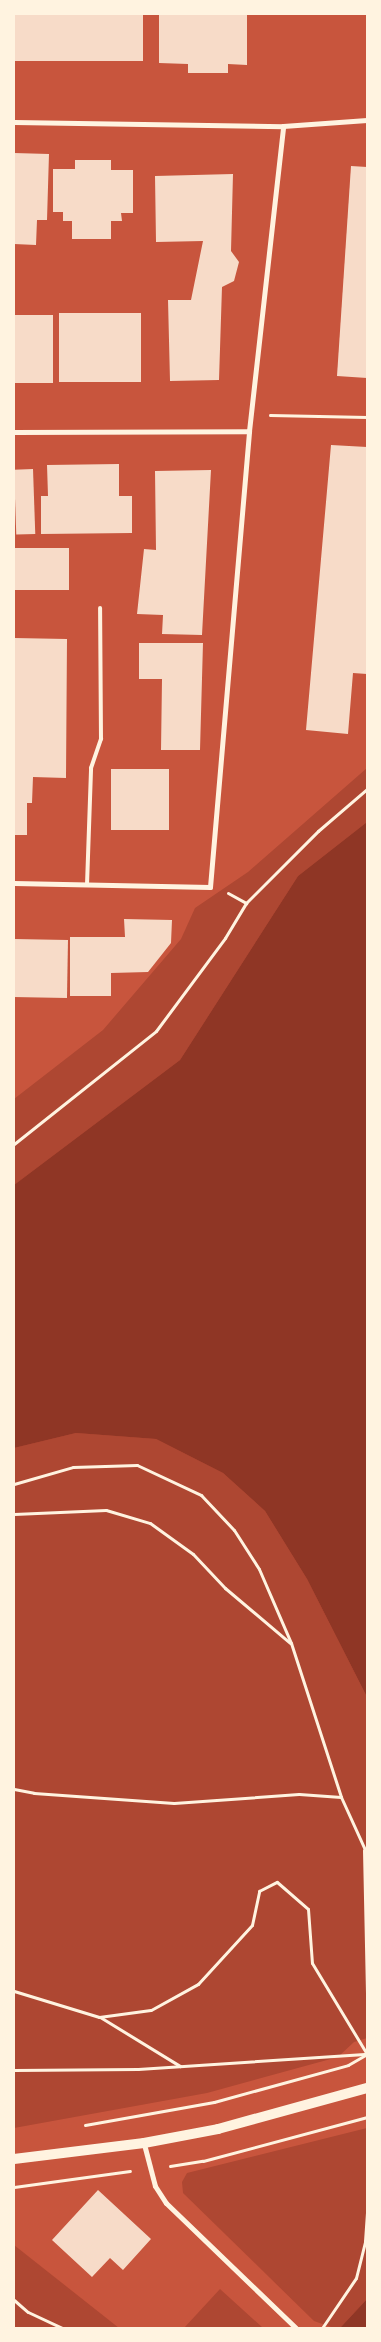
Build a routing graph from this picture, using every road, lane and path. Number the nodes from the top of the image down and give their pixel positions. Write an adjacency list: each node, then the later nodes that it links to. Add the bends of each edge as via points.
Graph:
1 (367, 120): 3 (street)
2 (14, 122): 3 (street)
3 (283, 126): 4 (street)
4 (251, 414): 5 (path); 6 (street)
5 (367, 417)
6 (249, 431): 7 (street); 11 (street, via 210,887)
7 (14, 432)
8 (100, 608): 11 (lane, via 102,739 91,768)
9 (367, 789): 12 (path, via 318,831 246,903 225,938 156,1031)
10 (14, 883): 11 (street)
11 (87, 885)
12 (14, 1144)
13 (14, 1484): 15 (path, via 73,1467 137,1465 201,1496 234,1530 259,1569)
14 (14, 1514): 15 (path, via 106,1510 150,1523 193,1554 225,1588)
15 (291, 1643): 17 (path)
16 (14, 1789): 17 (path, via 174,1803 300,1794)
17 (341, 1797): 18 (path)
18 (364, 1849): 19 (path); 21 (path)
19 (367, 1854)
20 (14, 1991): 22 (path)
21 (367, 1994)
22 (99, 2017): 23 (path, via 151,2010 198,1984 252,1925 259,1891 277,1882 308,1909 312,1963); 24 (path)
23 (367, 2054): 24 (path); 27 (path, via 348,2064 214,2102)
24 (181, 2066): 25 (path)
25 (14, 2070)
26 (367, 2088): 28 (main road, via 218,2129)
27 (81, 2126)
28 (144, 2143): 29 (main road); 34 (street, via 155,2186 166,2203)
29 (14, 2159)
30 (367, 2214): 31 (path)
31 (366, 2240): 35 (path, via 356,2278)
32 (14, 2300): 33 (path, via 28,2312)
33 (62, 2328)
34 (296, 2328)
35 (322, 2328)

